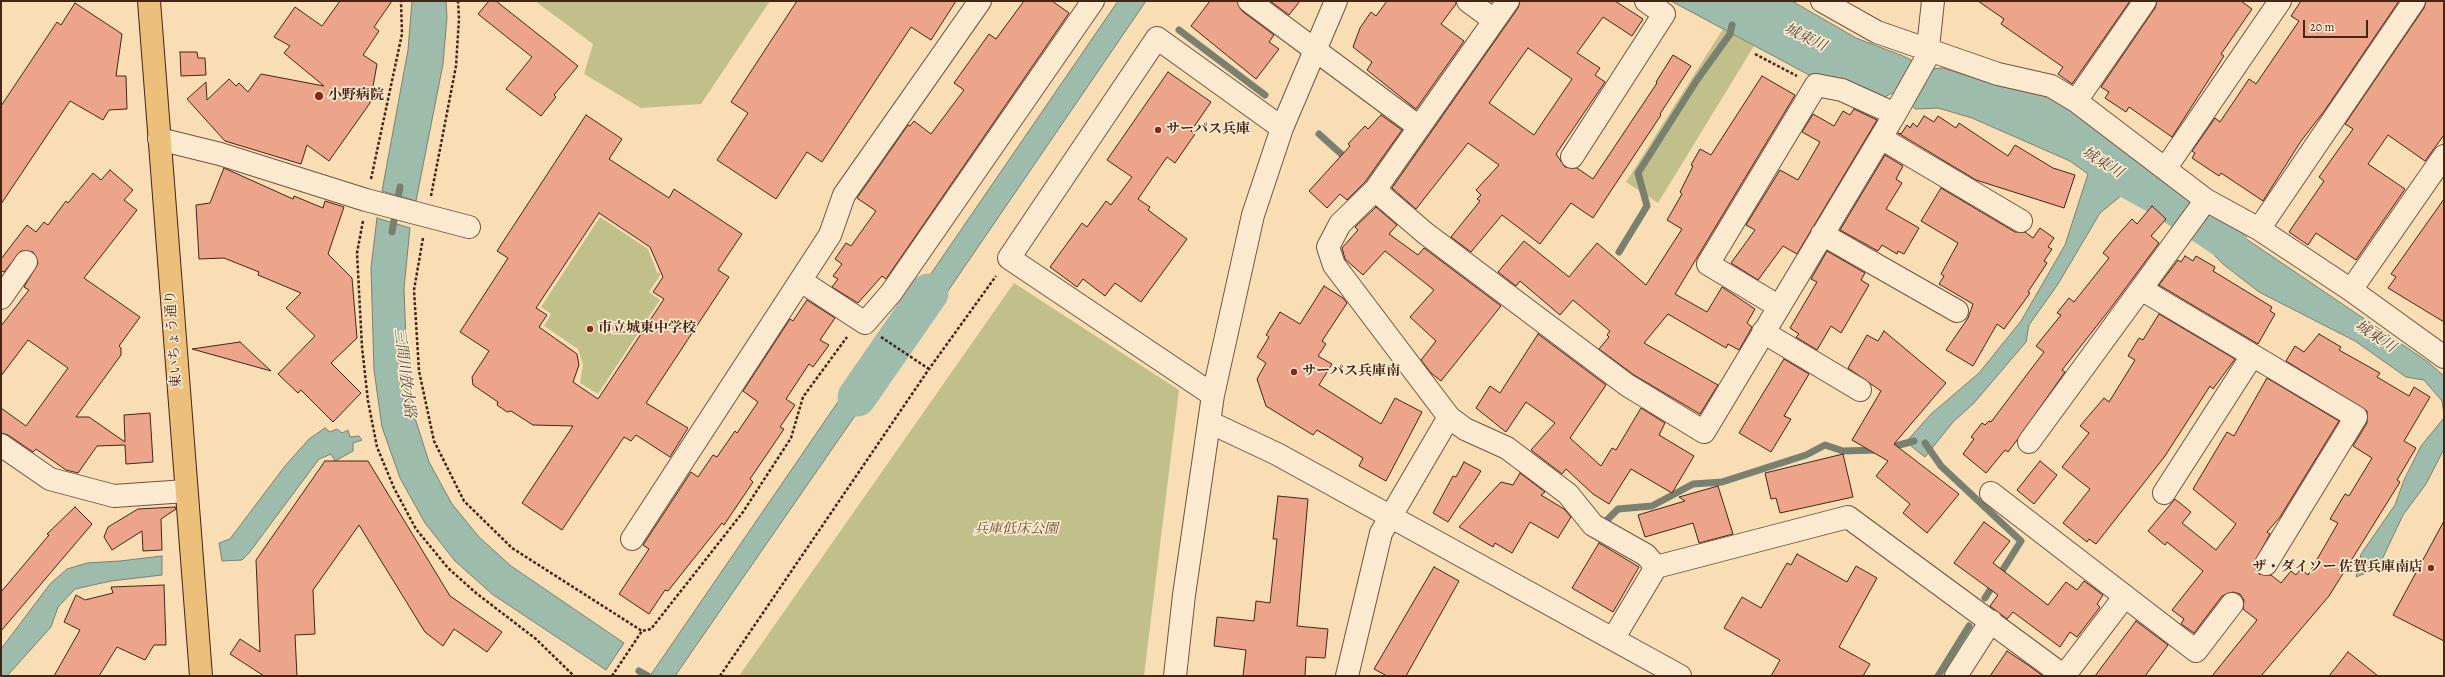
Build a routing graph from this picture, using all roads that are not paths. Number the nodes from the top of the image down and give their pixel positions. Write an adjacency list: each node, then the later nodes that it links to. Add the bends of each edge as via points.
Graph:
1 (149, 1): 22 (main road, 東いちょう通り)
2 (980, 1): 33 (street, via 844,195 830,235)
3 (1093, 1): 33 (street, via 891,293 871,329)
4 (1249, 1): 15 (street)
5 (1336, 1): 15 (street)
6 (1468, 1): 14 (street)
7 (1508, 1): 14 (street)
8 (1646, 1): 24 (street, via 1664,14)
9 (1822, 1): 16 (street, via 1877,32)
10 (1933, 1): 16 (street)
11 (2145, 1): 17 (street)
12 (2280, 1): 25 (street)
13 (2414, 1): 30 (street)
14 (1494, 20): 19 (street)
15 (1314, 50): 19 (street); 20 (street)
16 (1928, 53): 17 (street, via 1998,74 2051,86); 18 (street)
17 (2076, 101): 25 (street)
18 (1897, 110): 21 (street); 37 (street, via 1842,90 1816,85 1708,264)
19 (1420, 127): 26 (street)
20 (1282, 128): 43 (street, via 1253,215); 43 (street, via 1157,38 1010,258)
21 (1881, 138): 28 (street); 31 (street)
22 (159, 139): 29 (street, via 220,154 366,200); 48 (main road, 東いちょう通り)
23 (2444, 156): 35 (street)
24 (1572, 157)
25 (2165, 169): 27 (street)
26 (1375, 190): 39 (street, via 1425,233 1627,385 1704,432); 44 (street, via 1337,230 1328,247 1334,266)
27 (2206, 200): 30 (street); 34 (street)
28 (2021, 221)
29 (469, 226)
30 (2259, 230): 35 (street)
31 (1822, 234): 37 (street); 38 (street)
32 (26, 262): 36 (street)
33 (801, 281): 52 (street)
34 (2141, 289): 41 (street); 46 (street)
35 (2351, 290): 40 (street)
36 (1, 298)
37 (1778, 306): 39 (street)
38 (1957, 310)
39 (1763, 332): 42 (street)
40 (2443, 355)
41 (2252, 356): 50 (street); 53 (street, via 2356,417)
42 (1860, 390)
43 (1213, 395): 45 (street)
44 (1449, 417): 51 (street); 54 (street, via 1465,429 1507,448 1568,494 1593,525 1646,555)
45 (1209, 422): 51 (street, via 1277,454); 60 (street)
46 (2029, 442)
47 (1, 445): 48 (street, via 50,479 114,496)
48 (186, 491): 59 (main road, 東いちょう通り)
49 (1991, 493): 55 (street)
50 (2164, 493)
51 (1391, 517): 58 (street); 61 (street, via 1381,533)
52 (632, 539)
53 (2266, 564)
54 (1656, 567): 57 (street, via 1848,517); 58 (street)
55 (2125, 596): 56 (street, via 2196,651); 64 (street)
56 (2232, 604)
57 (1991, 621): 63 (street); 64 (street)
58 (1613, 639): 62 (street)
59 (201, 676)
60 (1175, 676)
61 (1347, 676)
62 (1680, 676)
63 (1956, 676)
64 (2064, 676)

